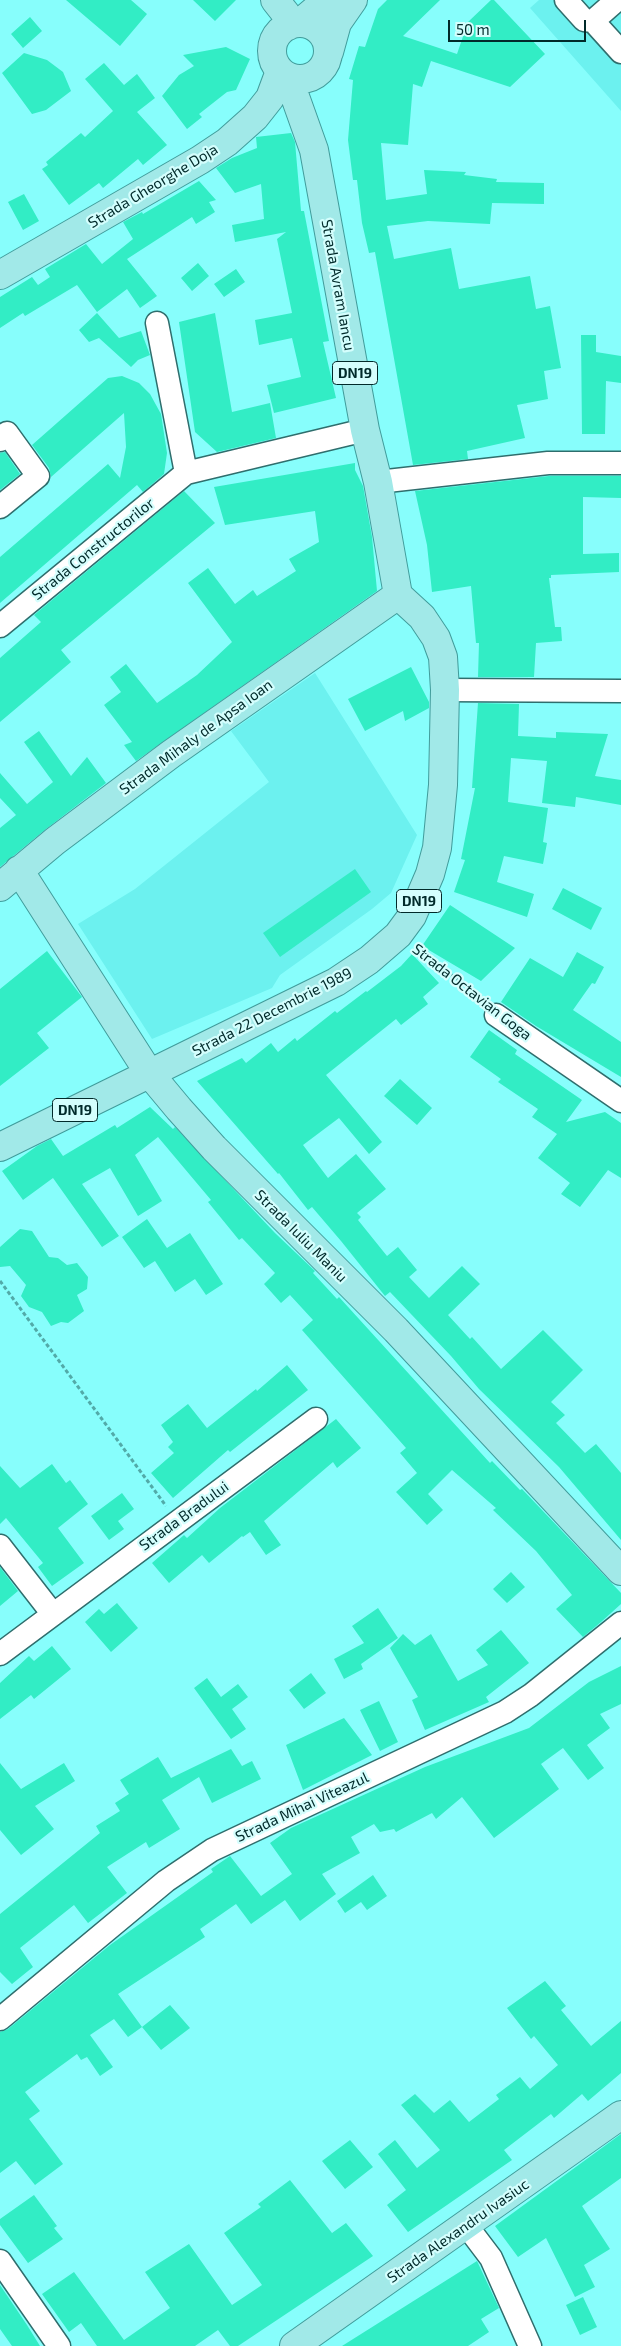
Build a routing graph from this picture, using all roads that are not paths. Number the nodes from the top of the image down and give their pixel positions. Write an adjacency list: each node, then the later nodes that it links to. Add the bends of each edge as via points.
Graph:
1 (275, 0): 7 (main road)
2 (327, 0): 7 (main road, DN19)
3 (352, 0): 9 (main road, Strada Avram Iancu / DN19, via 337,23)
4 (566, 0): 6 (street, via 584,20)
5 (618, 0): 6 (street)
6 (592, 21): 8 (street)
7 (295, 24): 9 (main road, via 316,28 326,38); 10 (main road, DN19, via 280,31 273,45 272,56)
8 (621, 52)
9 (327, 58): 10 (main road, via 315,75 302,79); 11 (main road, Strada Avram Iancu / DN19, via 314,107)
10 (284, 74): 11 (main road, Strada Avram Iancu / DN19); 12 (main road, Strada Gheorghe Doja, via 256,117 227,142)
11 (314, 150): 14 (main road, Strada Avram Iancu / DN19)
12 (0, 275)
13 (157, 323): 17 (street)
14 (365, 430): 17 (street, Strada Constructorilor); 18 (main road, Strada Avram Iancu / DN19)
15 (0, 440): 19 (street, via 7,434 38,476)
16 (621, 463): 18 (street, via 548,463)
17 (186, 473): 21 (street, Strada Constructorilor)
18 (378, 482): 20 (main road, Strada Avram Iancu / DN19)
19 (0, 507)
20 (398, 595): 22 (main road, Strada 22 Decembrie 1989 / DN19, via 422,617 436,638 443,657); 24 (main road, Strada Mihaly de Apsa Ioan, via 171,754)
21 (0, 626)
22 (445, 690): 23 (street); 26 (main road, Strada 22 Decembrie 1989 / DN19, via 443,785 437,848 423,894 398,935 336,982)
23 (621, 691)
24 (10, 879): 26 (main road, Strada Iuliu Maniu)
25 (496, 1015): 27 (street, Strada Octavian Goga)
26 (149, 1073): 28 (main road, Strada 22 Decembrie 1989 / DN19); 31 (main road, Strada Iuliu Maniu, via 214,1148 396,1330)
27 (621, 1101)
28 (0, 1146)
29 (316, 1419): 32 (street, Strada Bradului)
30 (0, 1546): 32 (street)
31 (621, 1570)
32 (52, 1613): 34 (street, Strada Bradului)
33 (621, 1623): 35 (street, Strada Mihai Viteazul, via 532,1695 505,1712 212,1850 166,1881)
34 (0, 1654)
35 (0, 2019)
36 (621, 2115): 37 (main road, Strada Alexandru Ivasiuc)
37 (466, 2225): 40 (main road, Strada Alexandru Ivasiuc); 41 (street, via 491,2258)
38 (0, 2261): 39 (street)
39 (59, 2346)
40 (294, 2346)
41 (530, 2346)

